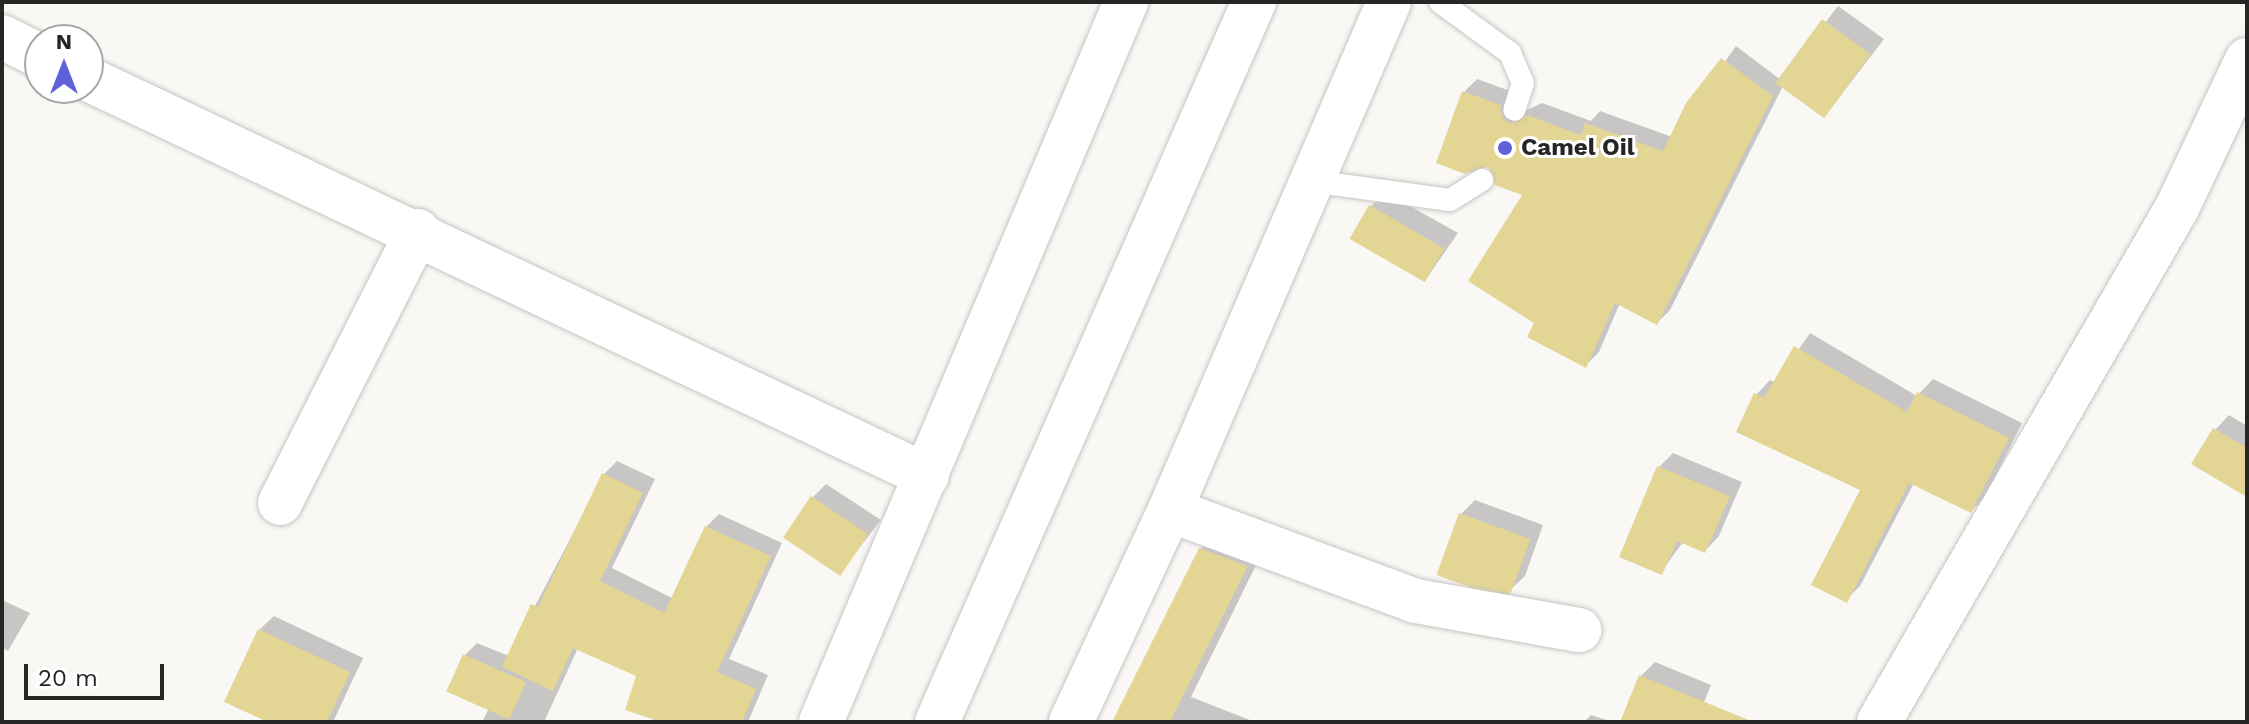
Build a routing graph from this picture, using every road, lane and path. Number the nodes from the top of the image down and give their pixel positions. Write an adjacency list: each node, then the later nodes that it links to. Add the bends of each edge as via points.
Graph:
1 (1126, 2): 13 (main road)
2 (1254, 2): 18 (main road)
3 (1389, 2): 11 (main road)
4 (1440, 2): 9 (lane, via 1510,53 1523,83)
5 (2, 37): 6 (main road)
6 (24, 48)
7 (2247, 60): 20 (main road, via 2177,208)
8 (104, 86): 12 (main road)
9 (1514, 110)
10 (1482, 180): 11 (lane, via 1450,200)
11 (1311, 181): 15 (main road)
12 (418, 231): 13 (main road); 14 (main road)
13 (927, 476): 17 (main road)
14 (280, 503)
15 (1170, 510): 16 (main road, via 1416,601); 19 (main road)
16 (1579, 630)
17 (821, 722)
18 (937, 722)
19 (1071, 722)
20 (1879, 722)

